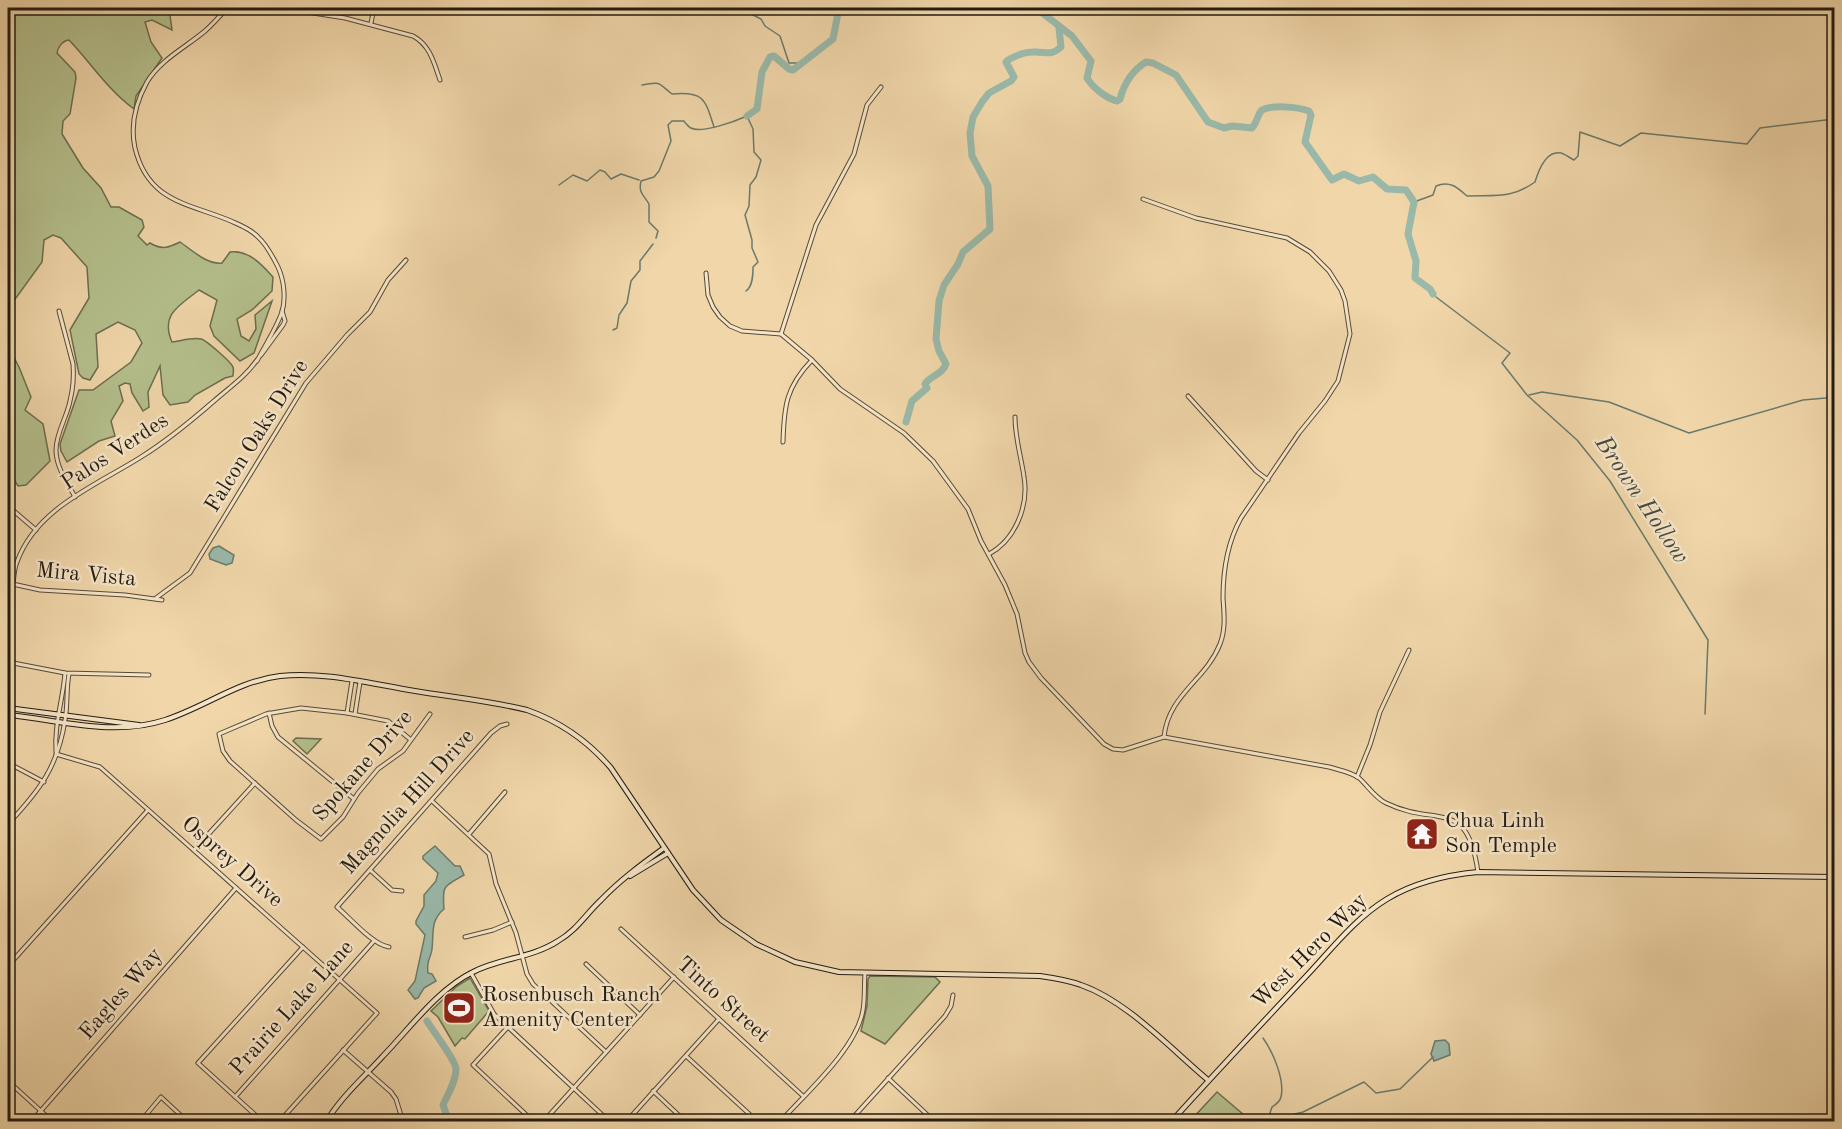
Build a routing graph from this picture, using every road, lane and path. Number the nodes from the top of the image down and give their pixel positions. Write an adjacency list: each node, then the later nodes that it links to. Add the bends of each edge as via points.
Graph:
1 (227, 8): 11 (street, Palos Verdes, via 149,79 135,112 133,136 145,171 166,195 241,225 262,240 282,276)
2 (281, 8): 4 (street)
3 (374, 8): 4 (street)
4 (371, 24): 5 (street, via 422,41)
5 (440, 81)
6 (881, 87): 12 (street, via 867,105 854,154 816,225)
7 (1143, 199): 18 (street, via 1196,218 1287,238 1310,252 1341,290 1350,334 1340,376)
8 (406, 260): 25 (street, Falcon Oaks Drive, via 388,280 370,312 306,383 190,573)
9 (706, 273): 12 (street, via 713,307 730,326 742,331)
10 (58, 310): 19 (street, via 74,372 56,451 59,467)
11 (282, 311): 14 (street, Palos Verdes); 14 (street, Palos Verdes, via 283,325)
12 (781, 334): 13 (street)
13 (812, 360): 17 (street, via 789,392); 22 (street, via 840,389 925,451 968,509)
14 (257, 361): 19 (street, Palos Verdes, via 239,382 191,422)
15 (1188, 396): 18 (street)
16 (1015, 417): 22 (street, via 1025,484 1023,504 1010,537)
17 (783, 442)
18 (1268, 480): 45 (street, via 1230,539 1220,645 1170,711)
19 (75, 497): 21 (street, Palos Verdes)
20 (8, 506): 21 (street)
21 (36, 530): 24 (street, Palos Verdes, via 16,562)
22 (988, 554): 45 (street, via 1016,612 1025,653 1041,678 1104,744 1123,750)
23 (8, 583): 24 (street, Mira Vista)
24 (13, 584): 25 (street, Mira Vista, via 40,590)
25 (156, 598): 26 (street, Mira Vista)
26 (162, 600)
27 (1409, 650): 49 (street, via 1380,712)
28 (8, 662): 29 (street)
29 (67, 674): 30 (street); 36 (street); 40 (street)
30 (149, 675)
31 (352, 681): 32 (street); 35 (street); 44 (street, via 303,675 262,679)
32 (360, 682): 37 (street); 58 (street, via 512,706 553,721 589,744 611,768)
33 (8, 708): 36 (street)
34 (269, 713): 35 (street, via 301,708); 51 (street, via 219,734 230,761); 53 (street, via 278,737)
35 (347, 713): 37 (street)
36 (57, 714): 40 (street); 41 (street)
37 (355, 714): 46 (street, via 388,721)
38 (430, 714): 46 (street, Spokane Drive)
39 (8, 715): 41 (street)
40 (66, 716): 42 (street); 44 (street)
41 (57, 721): 42 (street); 47 (street)
42 (65, 723): 44 (street, via 116,728); 47 (street)
43 (507, 724): 54 (street, Magnolia Hill Drive, via 496,728)
44 (143, 726)
45 (1164, 737): 49 (street, via 1329,767)
46 (411, 740): 53 (street, Spokane Drive, via 398,756 378,769)
47 (56, 754): 50 (street); 55 (street, Osprey Drive, via 100,767)
48 (8, 763): 50 (street)
49 (1358, 777): 62 (street, via 1385,802 1445,817 1462,826 1474,847)
50 (44, 782): 56 (street)
51 (255, 783): 53 (street, Spokane Drive, via 321,839); 59 (street)
52 (505, 792): 57 (street)
53 (354, 799)
54 (432, 801): 57 (street); 61 (street, Magnolia Hill Drive)
55 (148, 810): 59 (street, Osprey Drive); 75 (street)
56 (8, 825)
57 (469, 834): 67 (street, via 491,859 496,884)
58 (664, 848): 60 (street); 64 (street)
59 (194, 850): 65 (street, Osprey Drive)
60 (668, 853): 64 (street); 77 (street, via 721,920 756,944 795,962 839,972)
61 (370, 870): 66 (street, via 392,890); 70 (street, Magnolia Hill Drive, via 337,907)
62 (1478, 872): 63 (street, West Hero Way); 89 (street, West Hero Way, via 1447,876 1404,890 1375,907)
63 (1834, 877)
64 (624, 879): 73 (street, via 569,934)
65 (236, 888): 71 (street, Osprey Drive); 95 (street, Eagles Way)
66 (402, 891)
67 (512, 922): 69 (street); 73 (street)
68 (621, 929): 78 (street, Tinto Street)
69 (465, 937)
70 (375, 940): 72 (street); 79 (street, Prairie Lake Lane)
71 (303, 947): 79 (street, Osprey Drive); 94 (street, via 198,1064)
72 (389, 947)
73 (523, 956): 76 (street); 85 (street, via 533,984)
74 (586, 964): 81 (street)
75 (8, 966)
76 (471, 973): 83 (street, via 488,1005); 87 (street, via 446,989)
77 (865, 973): 89 (street, via 1040,976 1083,986 1123,1008); 93 (street, via 864,1010 856,1033)
78 (674, 978): 81 (street); 82 (street, Tinto Street)
79 (340, 979): 84 (street, Osprey Drive, via 377,1012); 94 (street, Prairie Lake Lane)
80 (953, 995): 88 (street, via 945,1016)
81 (640, 1015): 85 (street)
82 (719, 1018): 86 (street); 93 (street, Tinto Street)
83 (507, 1028): 91 (street); 105 (street, via 473,1065)
84 (343, 1050): 87 (street); 102 (street)
85 (606, 1052): 91 (street)
86 (686, 1056): 92 (street); 110 (street)
87 (369, 1072): 103 (street); 104 (street, via 396,1099)
88 (888, 1078): 96 (street); 114 (street)
89 (1208, 1080): 115 (street, West Hero Way)
90 (8, 1081): 95 (street)
91 (573, 1088): 106 (street); 107 (street)
92 (653, 1091): 108 (street); 109 (street)
93 (804, 1096): 111 (street)
94 (235, 1097): 101 (street)
95 (40, 1111): 97 (street, Eagles Way); 98 (street)
96 (854, 1116): 112 (street); 113 (street)
97 (31, 1122)
98 (53, 1122)
99 (141, 1122): 100 (street, via 161,1097)
100 (188, 1122)
101 (263, 1122)
102 (279, 1122)
103 (326, 1122)
104 (403, 1122)
105 (534, 1122)
106 (543, 1122)
107 (610, 1122)
108 (626, 1122)
109 (686, 1122)
110 (758, 1122)
111 (780, 1122)
112 (849, 1122)
113 (860, 1122)
114 (935, 1122)
115 (1171, 1122)

